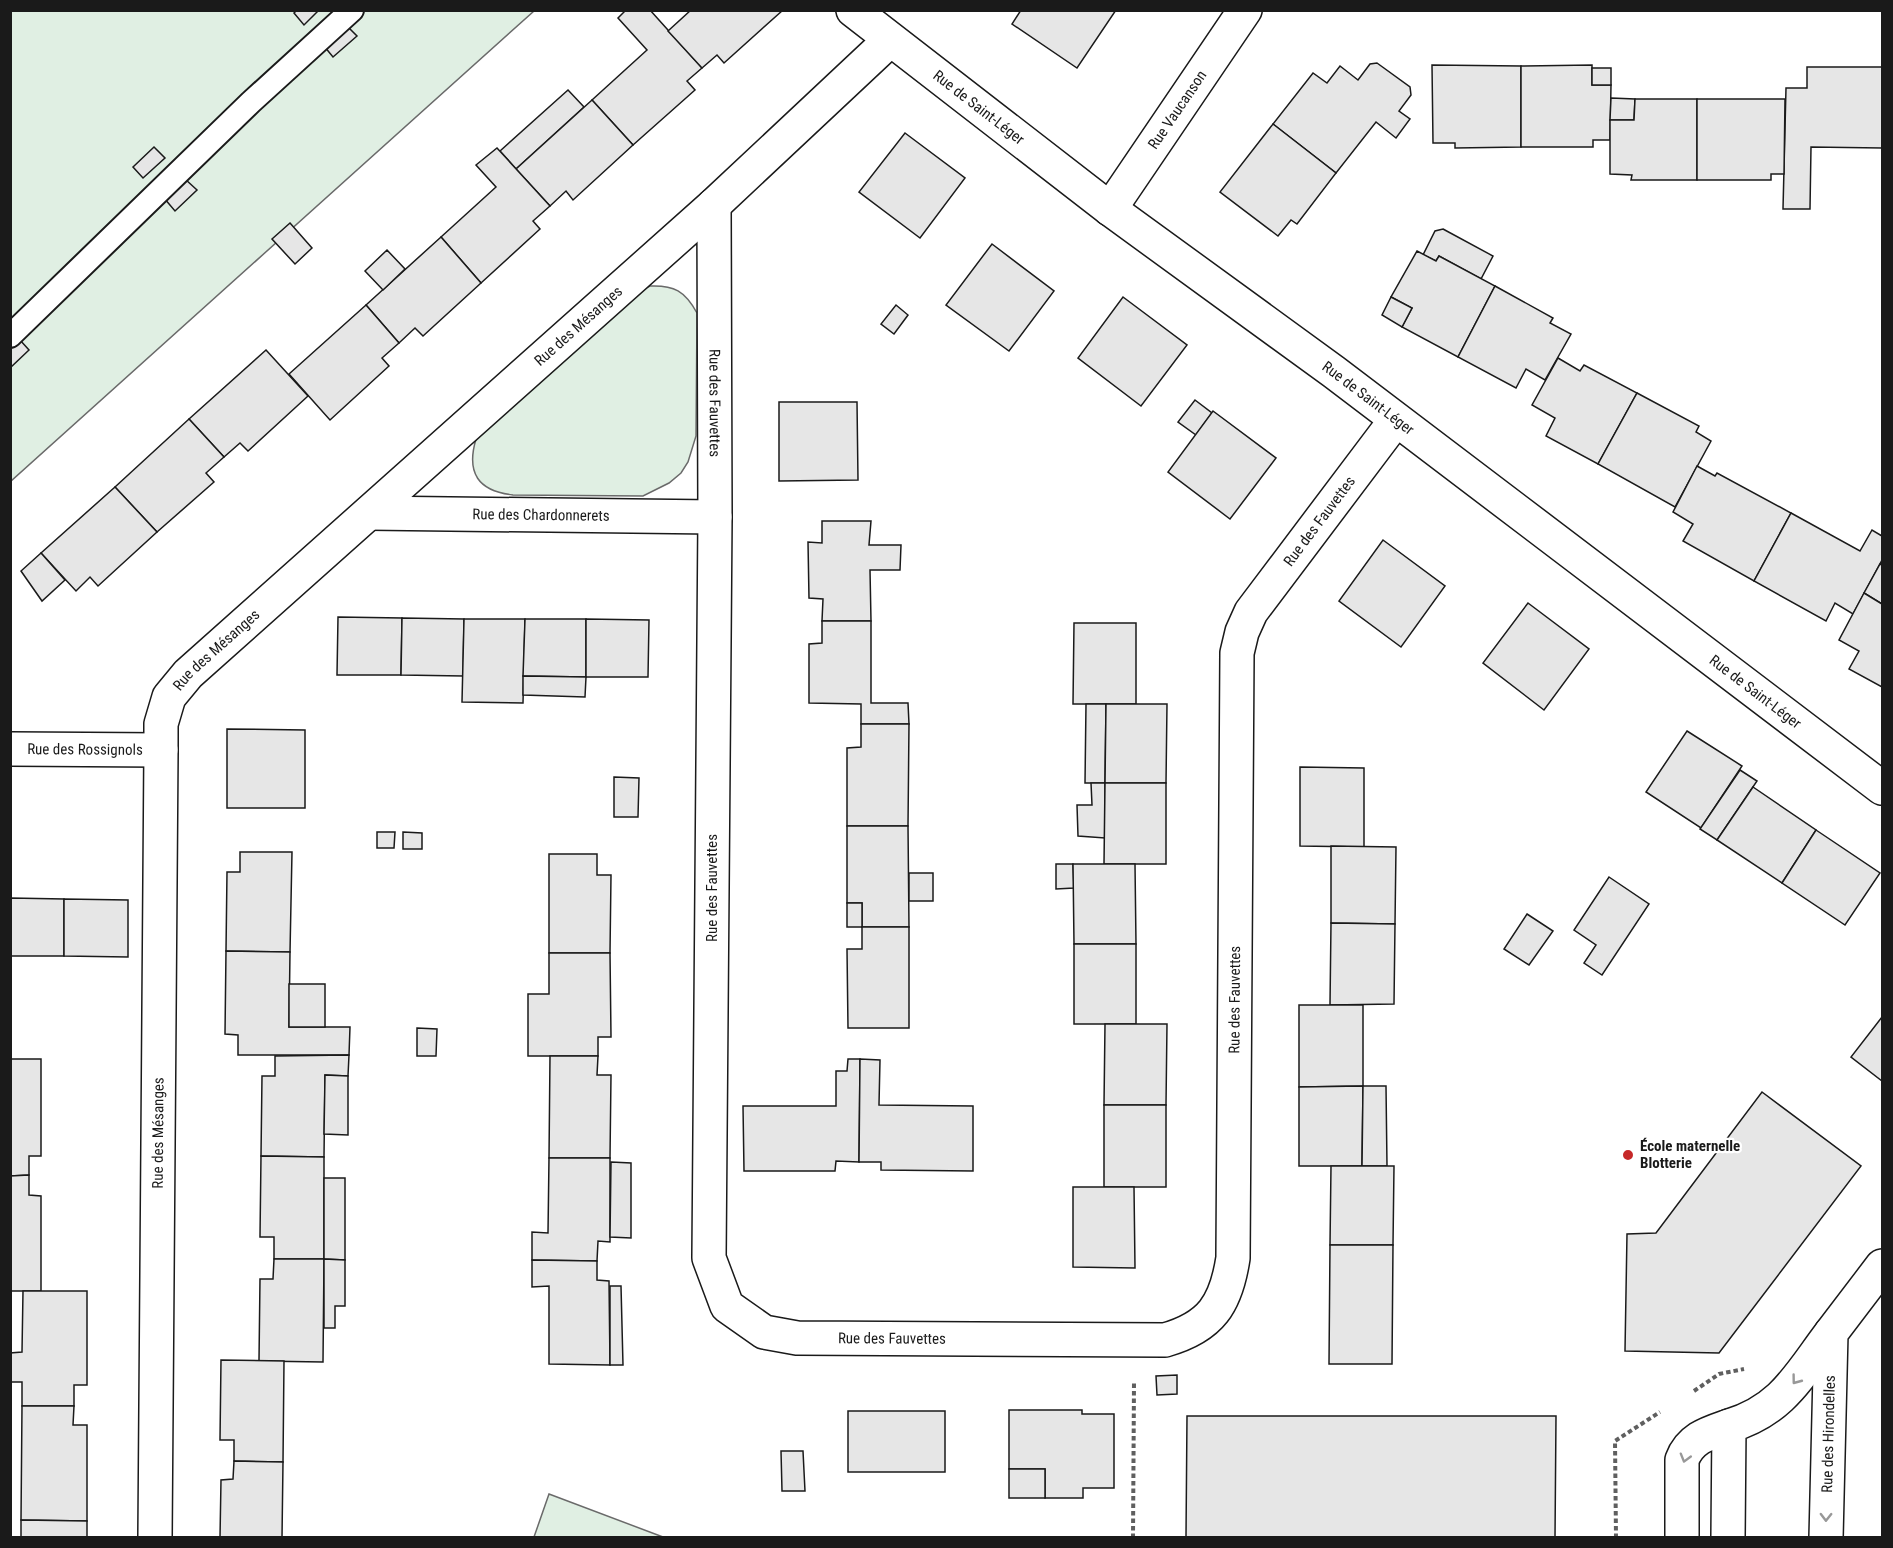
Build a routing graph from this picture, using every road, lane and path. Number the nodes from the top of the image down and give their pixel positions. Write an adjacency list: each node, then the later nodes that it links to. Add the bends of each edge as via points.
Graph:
1 (352, 10): 7 (lane, via 251,102)
2 (853, 10): 4 (street, Rue de Saint-Léger)
3 (1245, 10): 6 (street, Rue Vaucanson)
4 (890, 40): 5 (street, Rue des Mésanges); 6 (street, Rue de Saint-Léger)
5 (714, 205): 9 (street, Rue des Mésanges); 10 (street, Rue des Fauvettes)
6 (1110, 209): 8 (street, Rue de Saint-Léger)
7 (10, 336)
8 (1395, 421): 13 (street, Rue de Saint-Léger); 16 (street, Rue des Fauvettes, via 1251,612 1242,632 1237,653 1233,1258 1229,1285 1204,1323 1165,1340)
9 (369, 513): 10 (street, Rue des Chardonnerets); 12 (street, Rue des Mésanges, via 188,674 169,697 161,724)
10 (715, 517): 16 (street, Rue des Fauvettes, via 709,1258 727,1306 764,1332 797,1338)
11 (10, 749): 12 (street, Rue des Rossignols)
12 (161, 750): 18 (street, Rue des Mésanges)
13 (1882, 788)
14 (1882, 1266): 15 (street, Rue des Hirondelles)
15 (1831, 1333): 17 (street, Rue des Hirondelles, one-way to 17, via 1782,1398 1748,1421); 22 (street, Rue des Hirondelles, one-way to 22)
16 (1134, 1341): 19 (path)
17 (1729, 1426): 20 (street, Rue des Hirondelles, one-way to 20, via 1697,1439 1682,1460); 21 (street)
18 (155, 1538)
19 (1133, 1538)
20 (1682, 1538)
21 (1728, 1538)
22 (1826, 1538)

